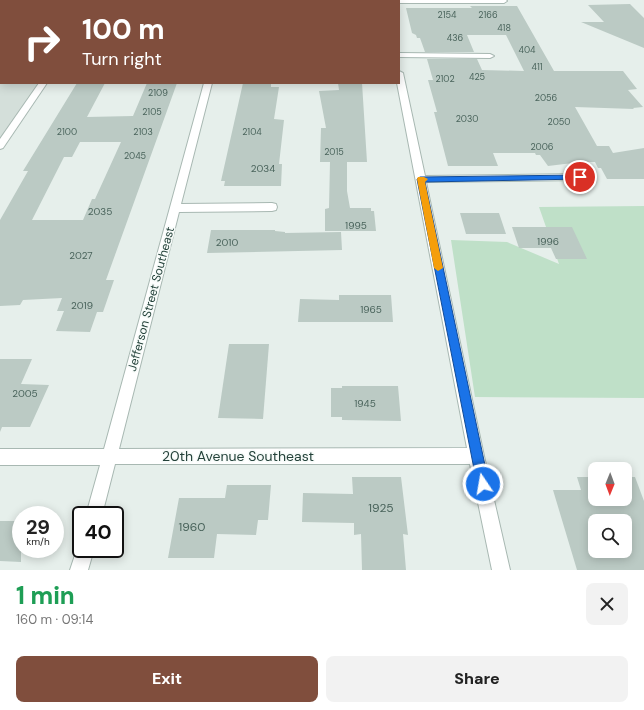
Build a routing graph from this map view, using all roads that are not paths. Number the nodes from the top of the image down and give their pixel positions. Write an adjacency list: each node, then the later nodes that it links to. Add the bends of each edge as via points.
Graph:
1 (400, 1): 2 (street)
2 (504, 1)
3 (400, 55): 4 (street)
4 (490, 56)
5 (400, 78): 10 (street)
6 (42, 84): 8 (street)
7 (208, 84): 12 (street, Jefferson Street Southeast)
8 (0, 146)
9 (580, 177): 10 (street)
10 (420, 179): 14 (street)
11 (272, 206): 12 (street)
12 (175, 208): 13 (street, Jefferson Street Southeast)
13 (110, 456): 14 (street, 20th Avenue Southeast); 15 (street, 20th Avenue Southeast); 16 (street, Jefferson Street Southeast)
14 (476, 456): 19 (street)
15 (0, 457)
16 (96, 506)
17 (82, 558): 18 (street)
18 (79, 570)
19 (501, 570)

